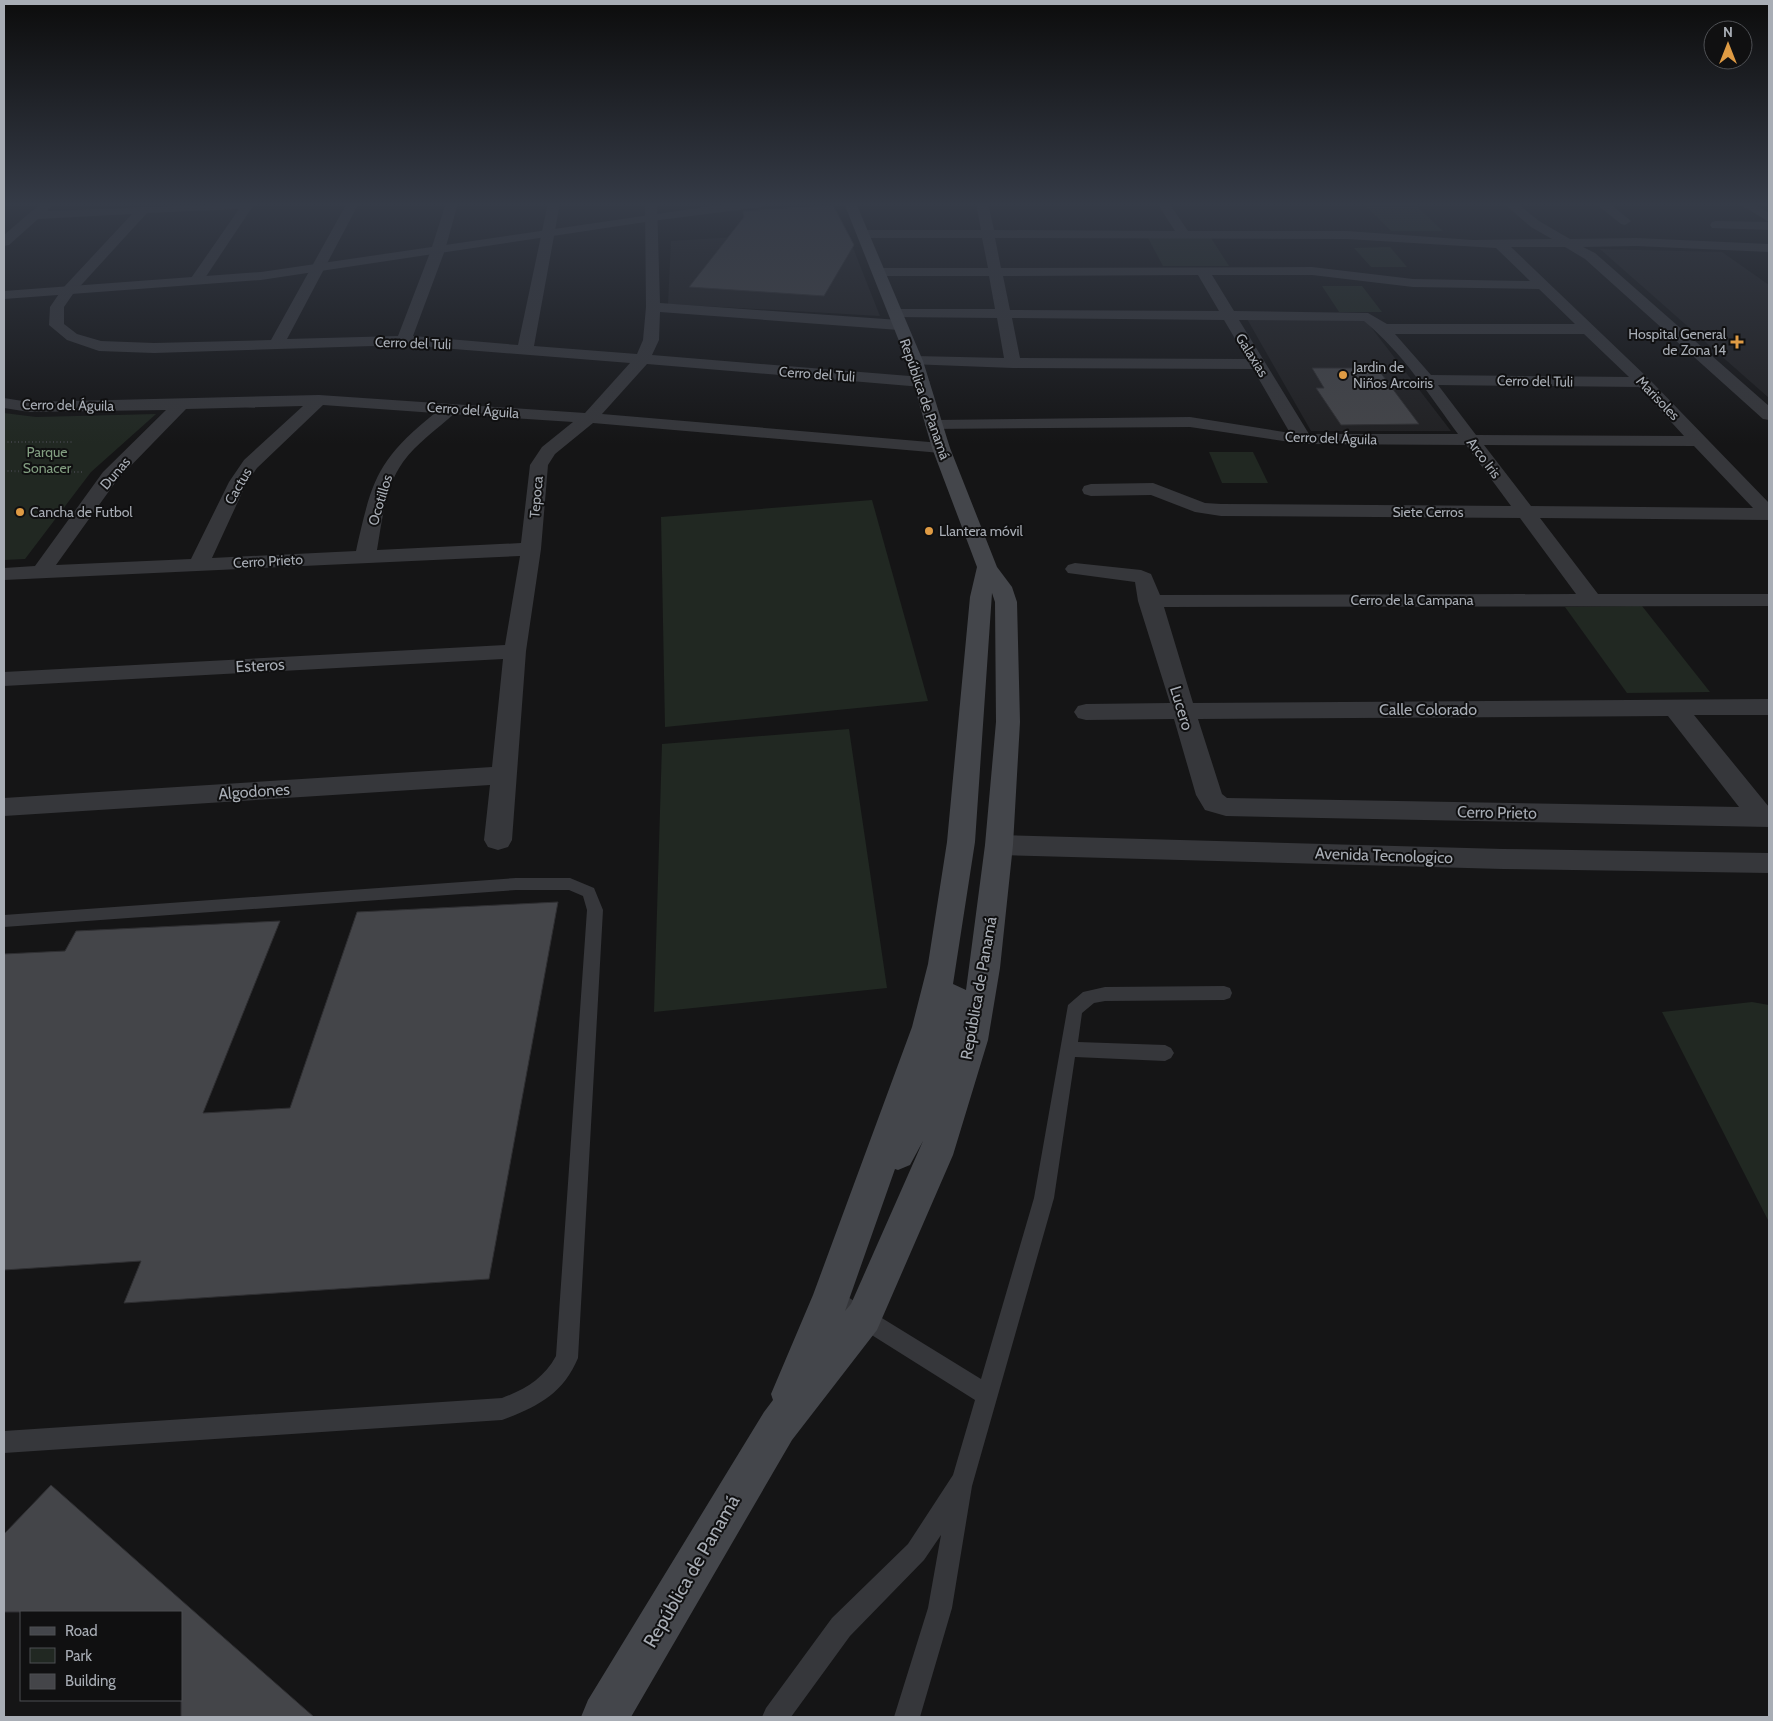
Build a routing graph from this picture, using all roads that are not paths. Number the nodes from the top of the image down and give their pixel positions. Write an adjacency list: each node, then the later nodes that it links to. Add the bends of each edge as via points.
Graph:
1 (74, 283): 13 (street, Cerro del Tuli)
2 (163, 283): 13 (street)
3 (308, 283): 22 (street)
4 (425, 283): 21 (street)
5 (538, 283): 23 (street)
6 (653, 283): 15 (street, Tepoca)
7 (884, 283): 18 (main road, República de Panamá)
8 (997, 283): 16 (street)
9 (1209, 283): 17 (street, Galaxias)
10 (1420, 283): 12 (street)
11 (1621, 283): 35 (street)
12 (1542, 285): 20 (street, Marisoles)
13 (68, 290): 14 (street); 22 (street, Cerro del Tuli, via 57,306 57,325 72,337 99,346 154,348)
14 (4, 295)
15 (653, 307): 18 (street); 24 (street, Tepoca, via 651,340)
16 (1003, 314): 17 (street); 18 (street); 26 (street)
17 (1227, 315): 19 (street, via 1357,315); 27 (street, Galaxias)
18 (897, 319): 25 (main road, República de Panamá)
19 (1379, 324): 20 (street); 28 (street, Arco Iris)
20 (1586, 329): 30 (street, Marisoles)
21 (404, 340): 22 (street, Cerro del Tuli); 23 (street, Cerro del Tuli)
22 (277, 343)
23 (525, 350): 24 (street, Cerro del Tuli)
24 (642, 360): 29 (street, Cerro del Tuli); 36 (street, Tepoca)
25 (915, 360): 26 (street); 29 (main road, República de Panamá)
26 (1013, 363): 27 (street)
27 (1258, 364): 38 (street, Galaxias)
28 (1426, 380): 30 (street, Cerro del Tuli); 39 (street, Arco Iris)
29 (922, 382): 37 (main road, República de Panamá)
30 (1643, 382): 40 (street, Marisoles)
31 (319, 400): 33 (street, Cerro del Águila); 34 (street, Cerro del Águila); 47 (street, Cactus, via 250,464)
32 (4, 403): 33 (street, Cerro del Águila, via 29,407)
33 (180, 405): 49 (street, Dunas, via 110,476)
34 (451, 408): 36 (street, Cerro del Águila); 46 (street, Ocotillos, via 403,449 393,463 377,503)
35 (1769, 415)
36 (589, 418): 41 (street, Cerro del Águila); 45 (street, Tepoca, via 548,451 539,465)
37 (934, 425): 38 (street, Cerro del Águila, via 1208,422); 41 (main road, República de Panamá)
38 (1304, 439): 39 (street, Cerro del Águila)
39 (1470, 440): 40 (street, Cerro del Águila); 43 (street, Arco Iris)
40 (1699, 441): 44 (street, Marisoles)
41 (941, 448): 51 (main road, República de Panamá)
42 (1091, 490): 43 (street, Siete Cerros, via 1153,489 1202,508 1221,510)
43 (1525, 512): 44 (street, Siete Cerros); 52 (street, Arco Iris)
44 (1769, 514)
45 (531, 549): 46 (street, Cerro Prieto); 55 (street, Tepoca)
46 (365, 557): 47 (street, Cerro Prieto)
47 (198, 564): 49 (street, Cerro Prieto)
48 (1075, 569): 53 (street, via 1140,575 1144,578)
49 (41, 572): 50 (street, Cerro Prieto)
50 (4, 574)
51 (984, 582): 66 (main road, via 996,637 982,825 986,836); 72 (main road, República de Panamá, via 961,842 943,964 928,1027)
52 (1591, 599): 53 (street, Cerro de la Campana); 54 (street, Cerro de la Campana)
53 (1149, 600): 59 (street, Lucero)
54 (1769, 600)
55 (515, 651): 56 (street, Esteros); 61 (street, Tepoca)
56 (4, 679)
57 (1675, 708): 58 (street, Calle Colorado); 59 (street, Calle Colorado); 64 (street)
58 (1769, 708)
59 (1182, 711): 60 (street, Calle Colorado); 63 (street, Lucero, via 1208,796 1214,803)
60 (1086, 712)
61 (504, 775): 62 (street, Algodones); 65 (street, Tepoca)
62 (4, 807)
63 (1226, 807): 64 (street, Cerro Prieto)
64 (1765, 817)
65 (498, 840)
66 (1000, 845): 67 (street, Avenida Tecnologico); 72 (main road, via 987,847 978,858 962,966 939,1061 899,1152); 74 (main road, República de Panamá, via 972,1040 936,1155)
67 (1769, 863)
68 (4, 921): 77 (lane, via 516,884 570,884 588,892 596,910 567,1358 559,1374 534,1397 502,1410)
69 (1224, 993): 70 (lane, via 1105,994 1089,997 1074,1010)
70 (1069, 1049): 71 (lane); 75 (lane, via 1044,1198)
71 (1164, 1053)
72 (871, 1187): 73 (main road, República de Panamá)
73 (831, 1298): 74 (lane); 76 (main road, República de Panamá)
74 (864, 1317): 75 (lane); 76 (main road, República de Panamá)
75 (987, 1395): 78 (lane)
76 (778, 1426): 79 (main road, República de Panamá)
77 (4, 1442)
78 (963, 1480): 80 (lane, via 916,1552 841,1627); 81 (lane, via 940,1608)
79 (605, 1717)
80 (775, 1717)
81 (907, 1717)

